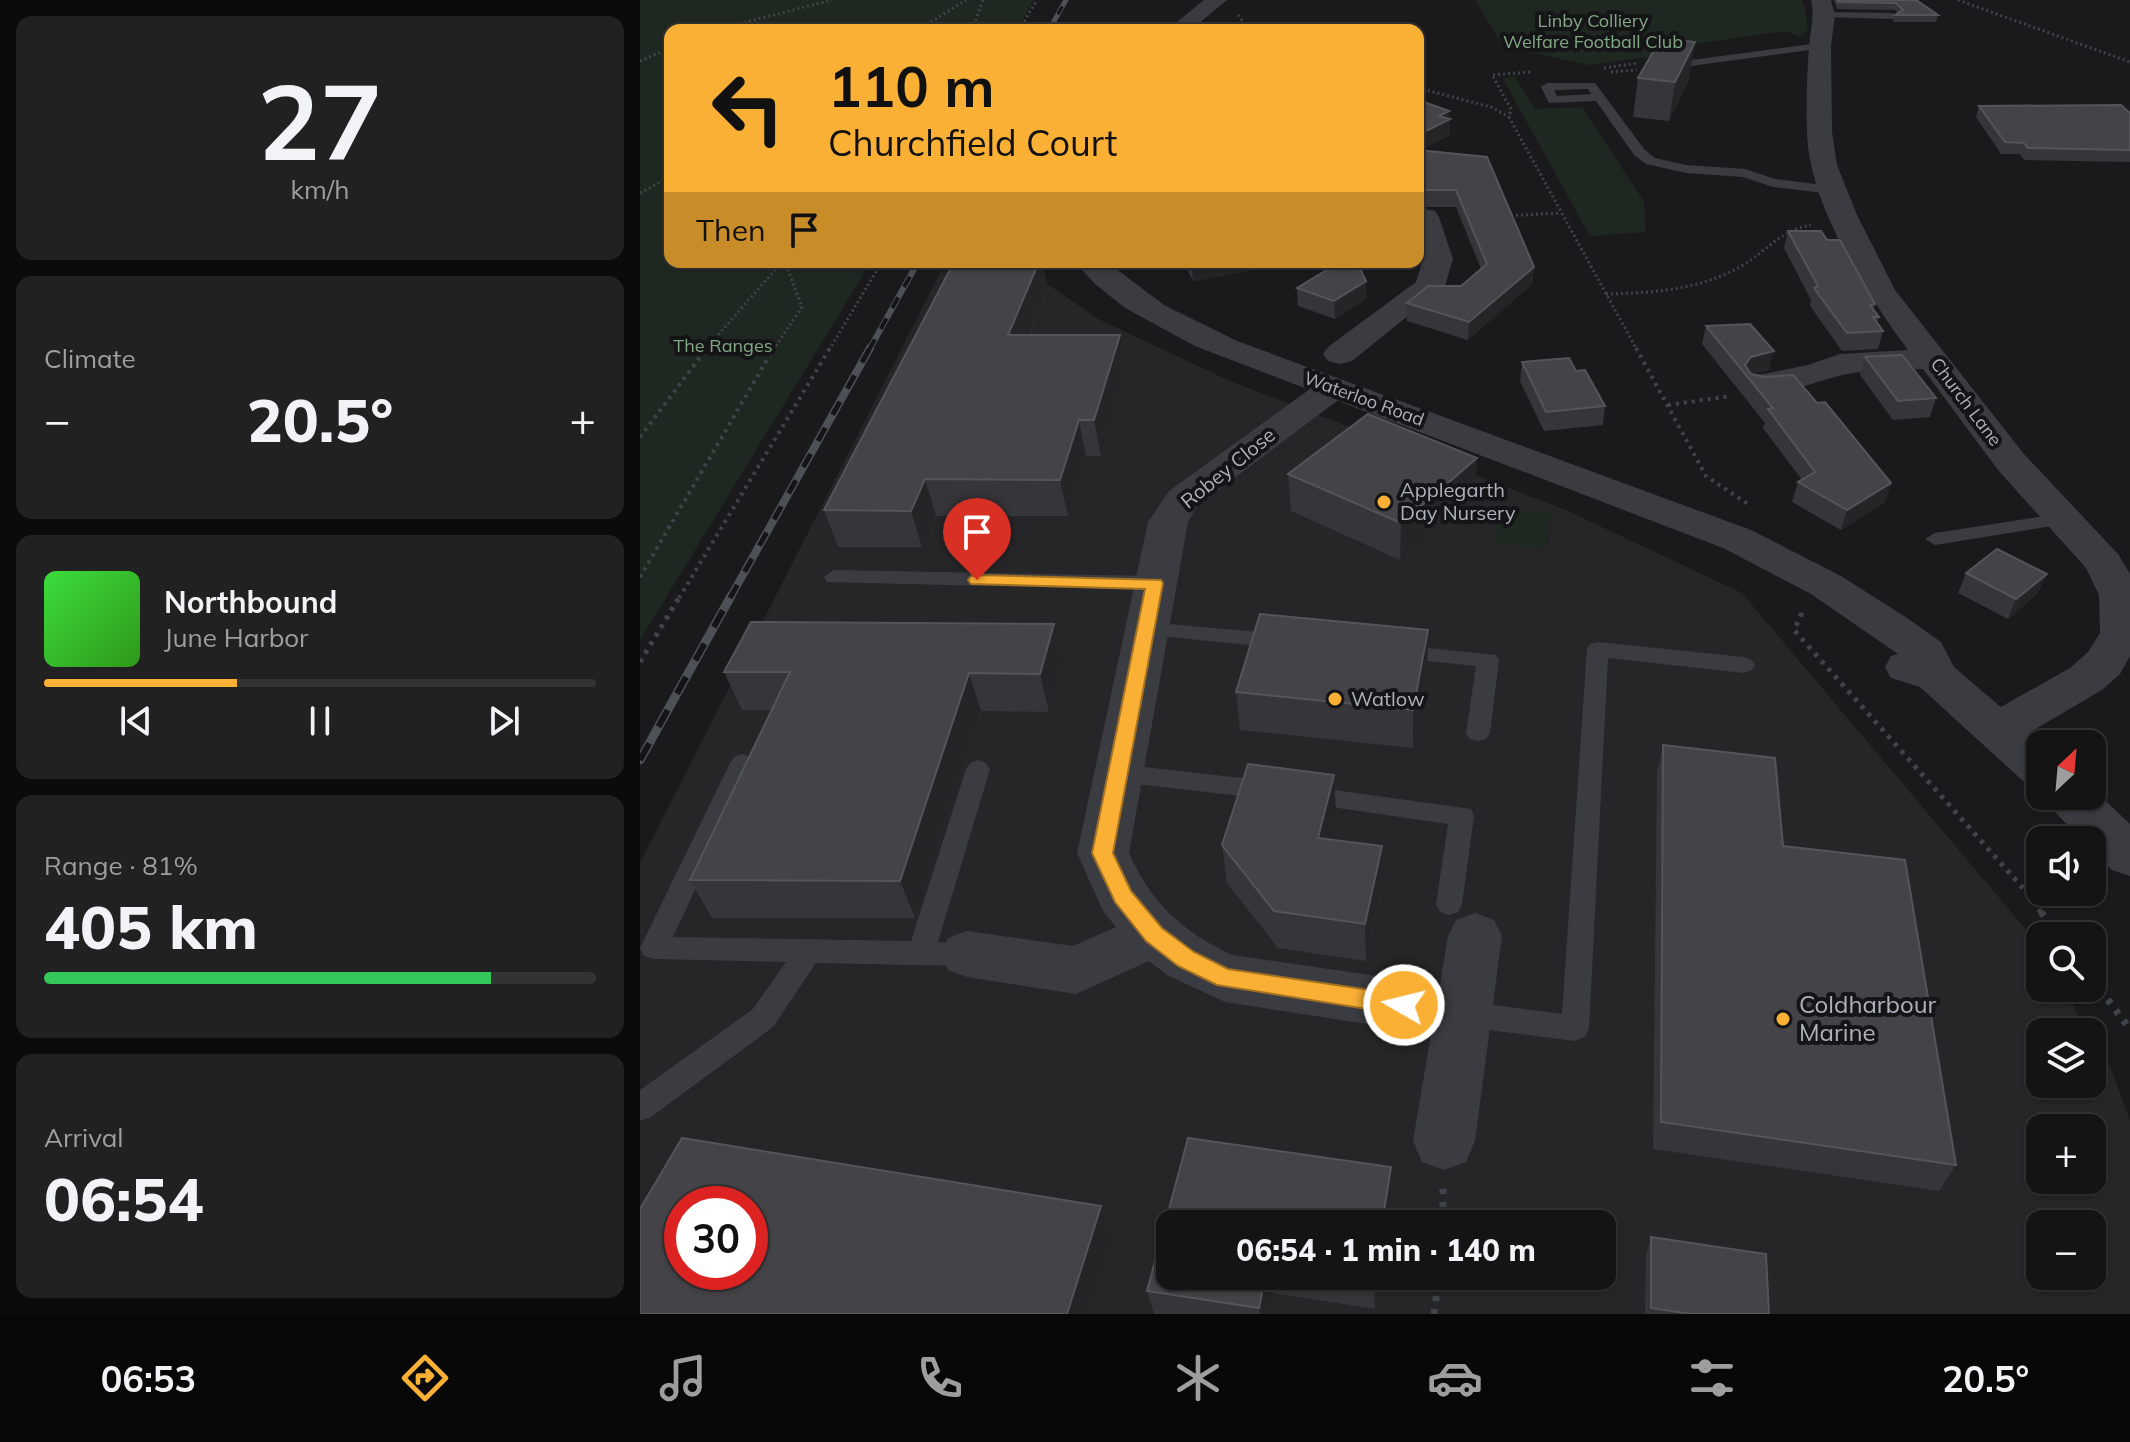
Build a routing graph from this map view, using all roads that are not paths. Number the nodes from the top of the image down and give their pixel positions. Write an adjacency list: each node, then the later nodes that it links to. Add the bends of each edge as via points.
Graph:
1 (1217, 0): 4 (street)
2 (1893, 16): 3 (lane)
3 (1822, 20): 5 (lane); 7 (street, Church Lane, via 1819,132)
4 (1186, 24)
5 (1644, 69)
6 (1599, 97): 7 (lane, via 1651,161)
7 (1832, 190): 10 (street, Church Lane, via 1881,292)
8 (1431, 217): 11 (street, Robey Close, via 1438,259 1430,286)
9 (1096, 268): 11 (street, Waterloo Road, via 1130,299 1225,348)
10 (1933, 359): 12 (street, via 1840,364 1827,383); 13 (street, Church Lane, via 2011,462)
11 (1336, 371): 16 (street, Robey Close, via 1183,499 1168,522); 21 (street, Waterloo Road, via 1654,507 1905,666 1936,676)
12 (1761, 384)
13 (2064, 519): 14 (lane); 21 (street, Church Lane, via 2104,563 2120,595 2122,633 2104,663 2086,679)
14 (1935, 539)
15 (834, 577): 16 (lane)
16 (1155, 583): 17 (street, Robey Close)
17 (1146, 629): 18 (lane); 26 (street, Robey Close)
18 (1302, 643)
19 (1379, 650): 22 (lane, via 1488,660)
20 (1744, 665): 33 (lane, via 1598,649 1575,1028)
21 (1999, 729): 23 (street, Waterloo Road)
22 (1478, 733)
23 (2026, 755)
24 (742, 763): 31 (lane, via 654,948)
25 (978, 769): 32 (lane)
26 (1118, 773): 29 (lane, via 1462,816); 30 (street, Robey Close, via 1103,853 1122,896)
27 (2083, 810): 28 (street)
28 (2130, 856)
29 (1462, 920): 33 (street)
30 (1154, 934): 32 (street, via 1076,970); 33 (street, Robey Close, via 1186,959 1225,978)
31 (809, 951): 32 (lane); 34 (lane, via 763,1018)
32 (944, 953)
33 (1464, 1014): 35 (street)
34 (640, 1107)
35 (1444, 1141)

